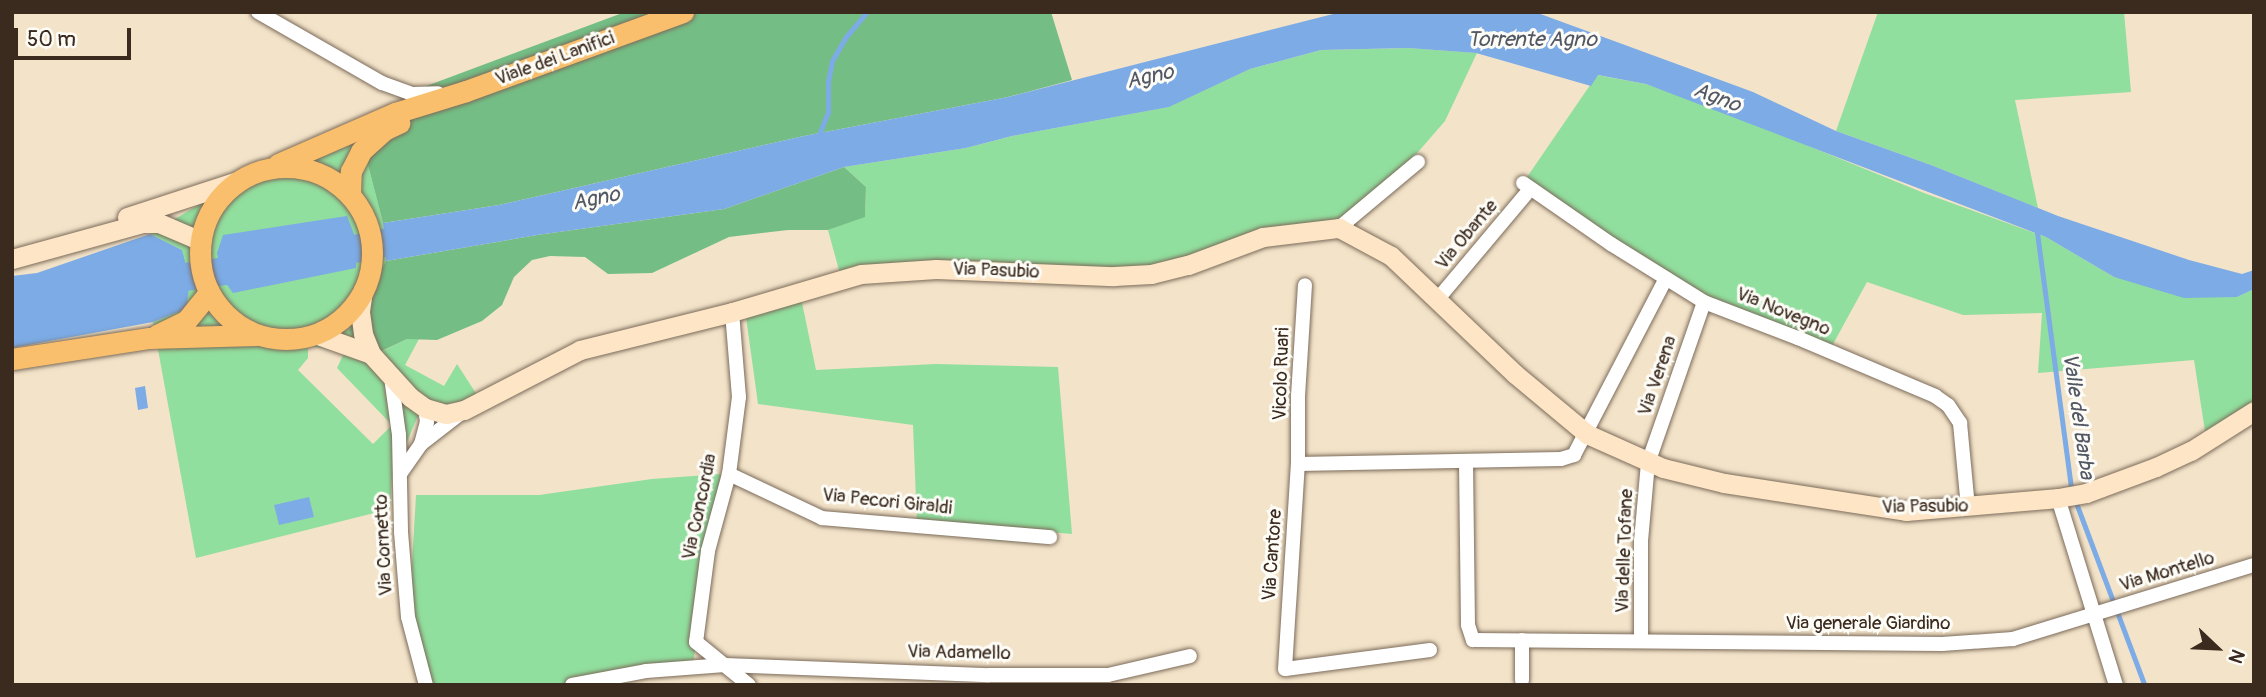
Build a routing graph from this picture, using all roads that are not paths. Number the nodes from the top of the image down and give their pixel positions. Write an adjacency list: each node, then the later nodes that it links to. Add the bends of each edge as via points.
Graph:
1 (258, 12): 3 (street)
2 (683, 12): 4 (main road, Viale dei Lanifici)
3 (382, 83): 4 (street, via 414,94); 5 (street)
4 (466, 91): 5 (main road, Viale dei Lanifici); 10 (main road, Viale dei Lanifici, via 384,130 361,151 351,171)
5 (395, 113): 7 (main road, Viale dei Lanifici)
6 (1418, 162): 11 (street)
7 (270, 168): 8 (main road); 10 (main road, via 299,167 327,176)
8 (238, 181): 12 (main road, via 220,197); 13 (main road)
9 (1525, 189): 15 (street, Via Novegno); 19 (street, Via Obante)
10 (350, 194): 17 (main road, via 364,215 372,240 371,266)
11 (1339, 228): 19 (main road, Via Pasubio, via 1391,256); 21 (main road, Via Pasubio, via 1263,237 1150,274 936,269 862,274)
12 (201, 241): 13 (main road, via 159,223 143,223); 18 (main road)
13 (65, 243): 14 (main road)
14 (12, 259)
15 (1666, 278): 20 (street, Via Novegno); 31 (street)
16 (1305, 285): 35 (street, Vicolo Ruari)
17 (363, 290): 22 (main road, via 351,309); 25 (main road, via 360,312)
18 (208, 294): 23 (main road, via 228,317); 24 (main road, via 186,321)
19 (1437, 300): 31 (main road, Via Pasubio)
20 (1704, 302): 34 (street, Via Verena); 39 (street, Via Novegno, via 1948,405 1960,424)
21 (732, 312): 29 (main road, Via Pasubio, via 580,350); 37 (street, Via Concordia, via 739,397)
22 (315, 334): 23 (main road, via 290,339); 25 (main road)
23 (256, 335): 24 (main road)
24 (149, 338): 26 (main road)
25 (371, 354): 27 (main road)
26 (12, 359)
27 (390, 376): 28 (main road); 36 (street, via 396,399)
28 (425, 408): 29 (main road, Via Pasubio, via 446,414); 32 (street, Via Cornetto, via 427,422)
29 (464, 410): 32 (street)
30 (2254, 411): 38 (main road, Via Pasubio, via 2191,451)
31 (1587, 435): 33 (street, via 1574,455 1562,460); 34 (main road, Via Pasubio)
32 (421, 444): 36 (street, Via Cornetto)
33 (1466, 462): 35 (street); 43 (street, via 1468,625 1473,640)
34 (1648, 463): 39 (main road, Via Pasubio, via 1724,483 1865,507 1906,511); 44 (street, Via delle Tofane, via 1641,541)
35 (1298, 464): 45 (street, Via Cantore, via 1285,669)
36 (400, 474): 50 (street, Via Cornetto, via 408,617)
37 (729, 474): 40 (street, Via Pecori Giraldi, via 822,518); 47 (street, Via Concordia, via 708,551 696,642)
38 (2071, 496): 39 (main road, Via Pasubio); 42 (street)
39 (1968, 507)
40 (1050, 537)
41 (2254, 565): 42 (street, Via Montello)
42 (2097, 613): 44 (street, Via generale Giardino, via 2013,639 1942,644 1666,644); 53 (street)
43 (1522, 640): 44 (street); 49 (street)
44 (1641, 640)
45 (1430, 650)
46 (1191, 656): 48 (street, Via Adamello, via 1108,675)
47 (725, 665): 48 (street, Via Adamello); 51 (street, via 646,671); 52 (street, Via Concordia)
48 (1007, 679)
49 (1522, 680)
50 (426, 685)
51 (572, 685)
52 (749, 685)
53 (2116, 685)

